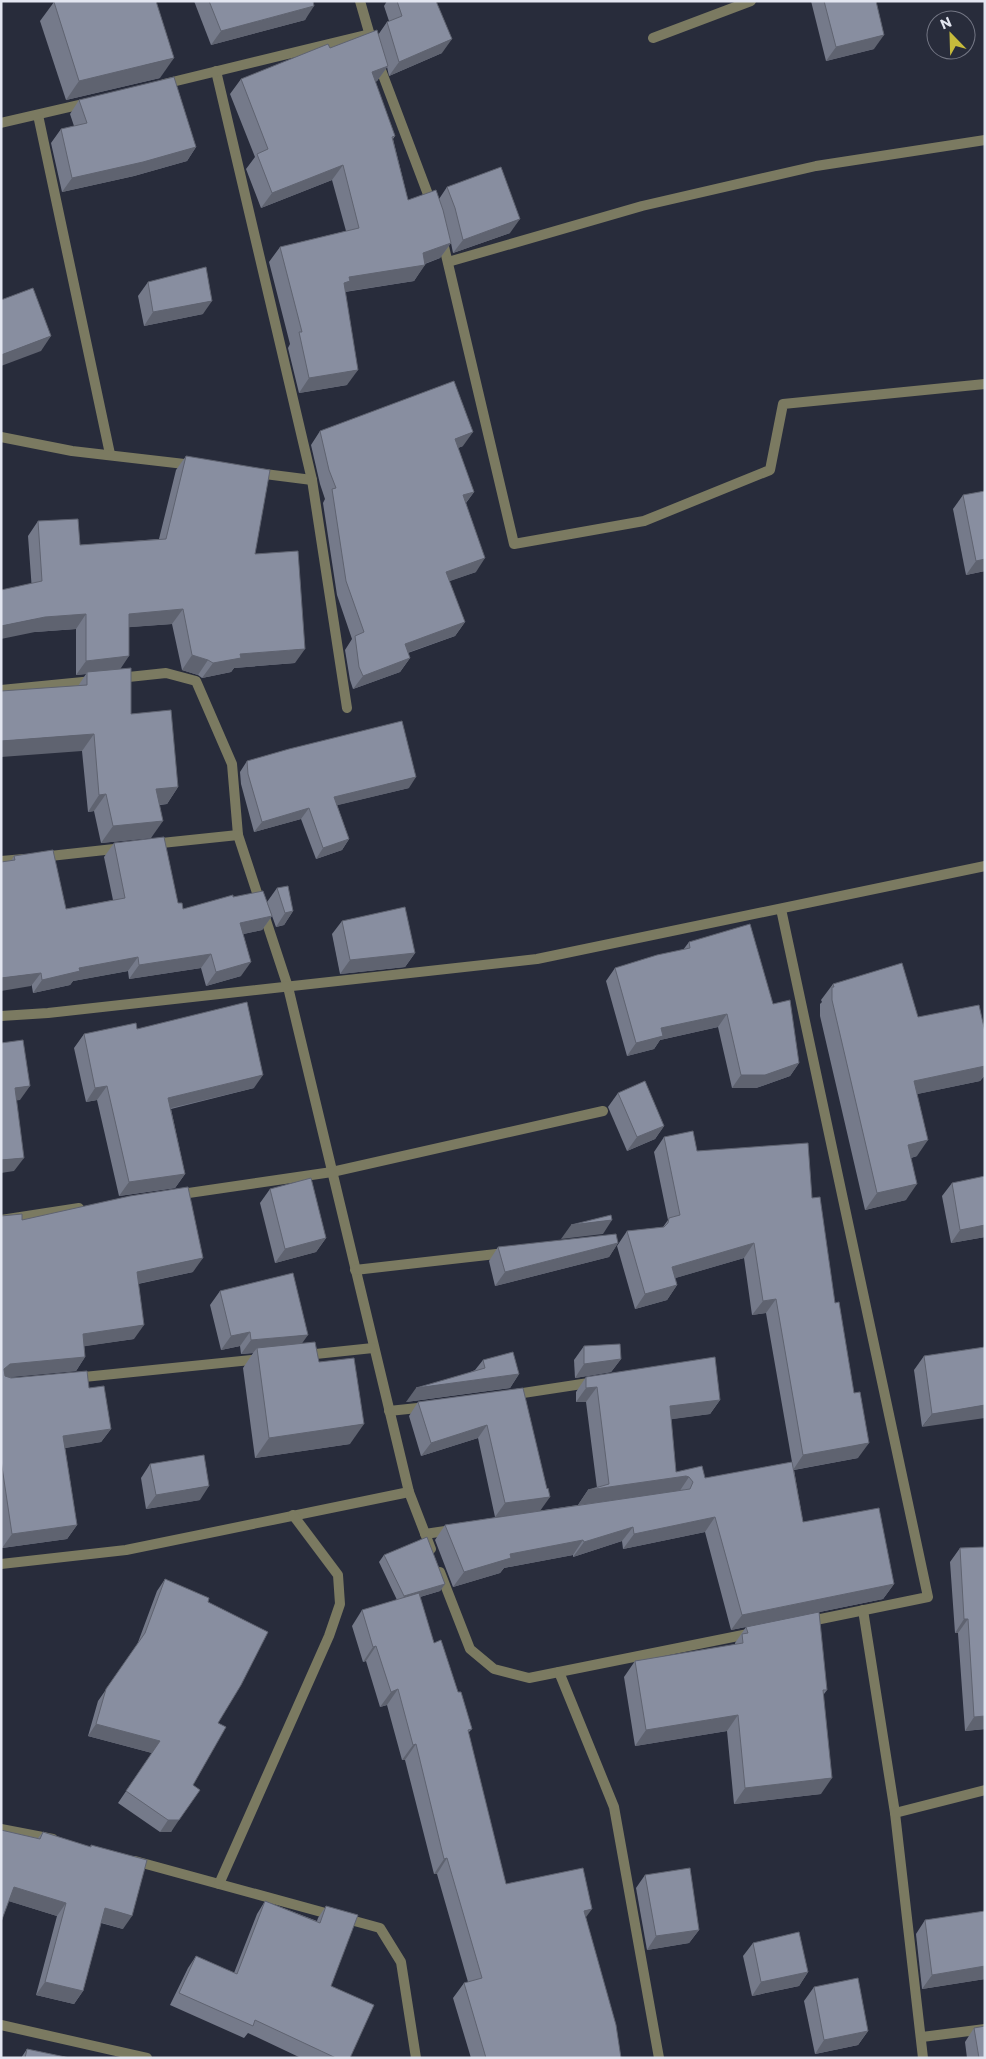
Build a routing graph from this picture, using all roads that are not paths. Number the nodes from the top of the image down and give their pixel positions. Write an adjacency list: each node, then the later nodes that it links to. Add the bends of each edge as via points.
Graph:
1 (360, 1): 3 (street)
2 (751, 1): 4 (street)
3 (370, 34): 5 (street); 11 (street, via 381,73 437,219)
4 (653, 38)
5 (216, 72): 6 (street); 17 (street)
6 (150, 87)
7 (94, 101): 8 (street)
8 (38, 115): 9 (street); 14 (street)
9 (1, 124)
10 (985, 140): 11 (street, via 816,166 642,206)
11 (448, 262): 12 (street, via 514,544 644,520 770,470 783,404)
12 (985, 384)
13 (1, 438): 14 (street, via 72,451)
14 (110, 454): 15 (street)
15 (206, 466)
16 (244, 471): 17 (street)
17 (312, 480): 19 (street)
18 (1, 690): 20 (street, via 166,673 196,681 232,764)
19 (347, 708)
20 (238, 835): 21 (street); 24 (street)
21 (1, 861)
22 (985, 866): 23 (street)
23 (781, 909): 24 (street, via 537,959); 46 (street, via 928,1598)
24 (288, 987): 25 (street); 27 (street)
25 (1, 1016)
26 (603, 1111): 27 (street)
27 (332, 1172): 28 (street); 32 (street)
28 (167, 1196)
29 (89, 1207): 30 (street)
30 (1, 1220)
31 (514, 1252): 32 (street)
32 (355, 1270): 33 (street)
33 (373, 1348): 34 (street); 40 (street)
34 (295, 1356)
35 (275, 1358): 36 (street)
36 (60, 1379)
37 (610, 1379): 38 (street)
38 (504, 1396)
39 (437, 1406): 40 (street)
40 (389, 1411): 41 (street)
41 (408, 1492): 42 (street); 44 (street)
42 (293, 1515): 45 (street, via 126,1550); 55 (street, via 338,1575 340,1604 329,1636)
43 (464, 1528): 44 (street)
44 (425, 1534): 49 (street, via 470,1649 494,1670 528,1678)
45 (1, 1564)
46 (863, 1610): 47 (street); 51 (street)
47 (794, 1624)
48 (765, 1630): 49 (street)
49 (560, 1672): 61 (street, via 614,1807)
50 (985, 1790): 51 (street)
51 (895, 1814): 58 (street)
52 (1, 1829): 53 (street)
53 (62, 1842)
54 (127, 1859): 55 (street)
55 (219, 1884): 60 (street, via 380,1928 401,1962)
56 (1, 2025): 59 (street)
57 (985, 2029): 58 (street)
58 (922, 2037): 62 (street)
59 (148, 2058)
60 (416, 2058)
61 (659, 2058)
62 (924, 2058)

